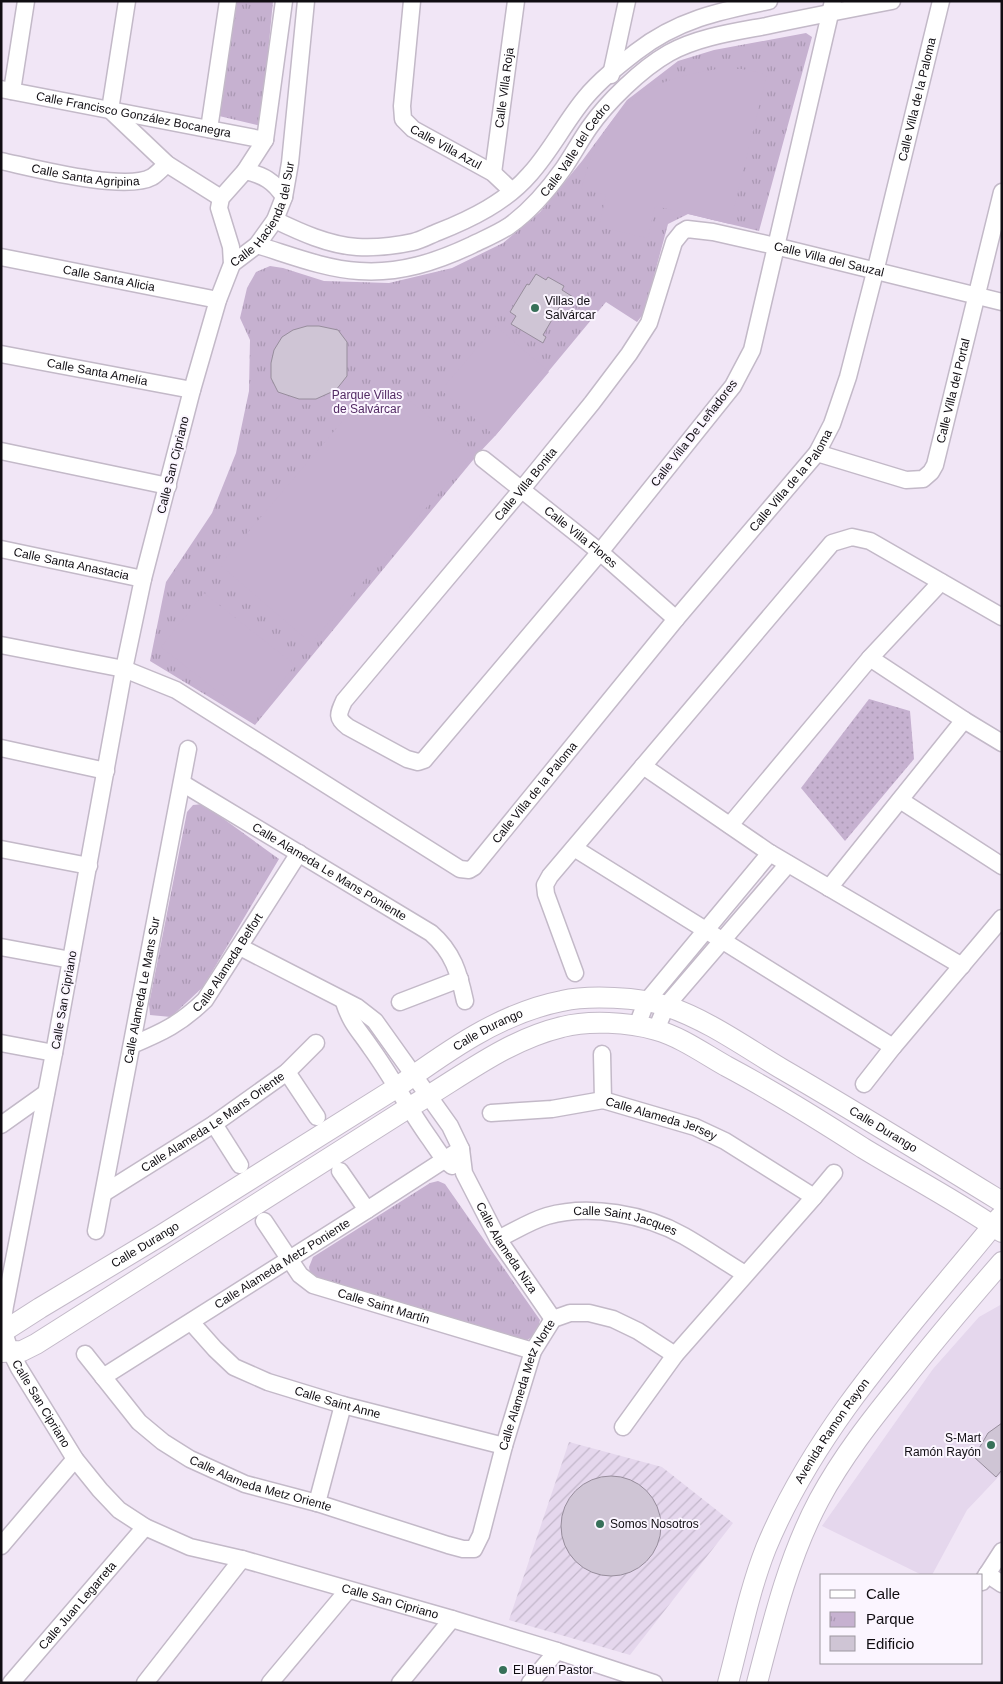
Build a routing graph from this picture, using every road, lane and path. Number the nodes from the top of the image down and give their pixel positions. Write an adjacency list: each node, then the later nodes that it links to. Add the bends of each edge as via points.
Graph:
1 (26, 1): 16 (street)
2 (127, 1): 18 (street)
3 (228, 1): 19 (street)
4 (284, 1): 20 (street)
5 (306, 1): 27 (street, Calle Hacienda del Sur)
6 (412, 1): 24 (street, Calle Villa Azul, via 403,120 413,129)
7 (516, 1): 24 (street, Calle Villa Roja)
8 (627, 1): 15 (street)
9 (769, 1): 12 (street, Calle Valle del Cedro)
10 (892, 1): 13 (street, Calle Valle del Cedro)
11 (941, 1): 35 (street, Calle Villa de la Paloma)
12 (729, 5): 14 (street); 15 (street, Calle Valle del Cedro, via 659,36)
13 (832, 7): 14 (street, Calle Valle del Cedro); 32 (street, Calle Villa De Leñadores)
14 (724, 34): 17 (street, Calle Valle del Cedro, via 688,44 668,54 646,69)
15 (612, 72): 17 (street); 25 (street, Calle Valle del Cedro, via 585,98 530,175)
16 (7, 90): 18 (street, Calle Francisco González Bocanegra)
17 (609, 103): 31 (street, Calle Valle del Cedro, via 547,190 527,211 494,235 450,256 414,267 360,271 340,269)
18 (110, 110): 19 (street, Calle Francisco González Bocanegra); 22 (street)
19 (209, 129): 20 (street, Calle Francisco González Bocanegra)
20 (265, 140): 23 (street)
21 (1, 161): 22 (street, Calle Santa Agripina, via 121,182 152,177)
22 (166, 164): 28 (street)
23 (245, 171): 27 (street, via 269,179); 28 (street)
24 (494, 173): 25 (street, Calle Villa Azul)
25 (512, 191): 29 (street, Calle Valle del Cedro, via 484,212 446,229 414,242 382,247 336,243)
26 (1002, 192): 36 (street, Calle Villa del Portal)
27 (284, 196): 29 (street, Calle Hacienda del Sur)
28 (220, 198): 34 (street, Calle Hacienda del Sur, via 219,208 231,247)
29 (274, 220): 31 (street, Calle Hacienda del Sur)
30 (682, 232): 32 (street, Calle Villa del Sauzal, via 694,228); 45 (street, Calle Villa Bonita, via 674,242 649,323 597,396)
31 (257, 245): 34 (street, Calle Hacienda del Sur)
32 (775, 246): 35 (street, Calle Villa del Sauzal); 47 (street, Calle Villa De Leñadores, via 752,350 732,386)
33 (1, 257): 37 (street, Calle Santa Alicia)
34 (232, 264): 37 (street, Calle San Cipriano)
35 (875, 272): 36 (street, Calle Villa del Sauzal); 42 (street, Calle Villa de la Paloma, via 848,377 832,424)
36 (975, 296): 38 (street, Calle Villa del Sauzal); 42 (street, Calle Villa del Portal, via 931,472 923,479 906,480)
37 (218, 300): 40 (street, Calle San Cipriano)
38 (1002, 302)
39 (1, 354): 40 (street, Calle Santa Amelía)
40 (192, 390): 44 (street, Calle San Cipriano)
41 (1, 451): 44 (street)
42 (816, 453): 51 (street, Calle Villa de la Paloma)
43 (483, 459): 45 (street, Calle Villa Flores)
44 (168, 486): 48 (street, Calle San Cipriano)
45 (522, 489): 47 (street, Calle Villa Flores); 59 (street, Calle Villa Bonita, via 344,701 339,711 338,717 348,728 406,759)
46 (1, 549): 48 (street, Calle Santa Anastacia)
47 (600, 552): 51 (street, Calle Villa Flores); 59 (street, Calle Villa De Leñadores, via 429,755)
48 (143, 579): 54 (street, Calle San Cipriano)
49 (941, 582): 50 (street); 53 (street); 60 (street, via 870,541 852,537 832,543)
50 (1002, 617)
51 (676, 619): 54 (street, Calle Villa de la Paloma, via 477,865 468,870 460,869 176,690)
52 (1, 645): 54 (street)
53 (870, 658): 55 (street); 64 (street)
54 (124, 670): 61 (street, Calle San Cipriano)
55 (964, 720): 56 (street); 63 (street)
56 (1002, 743)
57 (1, 748): 61 (street)
58 (188, 750): 62 (street, Calle Alameda Le Mans Sur)
59 (418, 762)
60 (643, 766): 64 (street); 65 (street)
61 (106, 771): 70 (street, Calle San Cipriano)
62 (182, 783): 67 (street, Calle Alameda Le Mans Poniente); 90 (street, Calle Alameda Le Mans Sur)
63 (900, 800): 71 (street); 72 (street)
64 (730, 825): 68 (street)
65 (574, 848): 74 (street); 80 (street, via 545,885)
66 (1, 849): 70 (street)
67 (298, 853): 77 (street, Calle Alameda Belfort); 81 (street, Calle Alameda Le Mans Poniente, via 431,933 450,954)
68 (770, 853): 69 (street); 74 (street)
69 (788, 864): 72 (street); 75 (street)
70 (88, 866): 78 (street, Calle San Cipriano)
71 (1002, 866)
72 (829, 888): 79 (street)
73 (1002, 918): 79 (street)
74 (704, 930): 75 (street); 85 (street)
75 (722, 941): 85 (street); 91 (street)
76 (1, 947): 78 (street)
77 (240, 947): 83 (street, Calle Alameda Niza); 90 (street, Calle Alameda Belfort, via 205,1000 194,1011 166,1030)
78 (71, 960): 93 (street, Calle San Cipriano)
79 (962, 966): 91 (street)
80 (575, 973)
81 (460, 979): 82 (street, Calle Alameda Le Mans Poniente); 84 (street)
82 (465, 1001)
83 (344, 1002): 87 (street, Calle Alameda Niza, via 366,1012); 92 (street, Calle Alameda Niza, via 355,1027)
84 (400, 1002)
85 (656, 1004): 86 (street); 96 (main road, Calle Durango, via 603,998 562,1000 527,1010 492,1026); 115 (main road, Calle Durango, via 702,1022)
86 (647, 1028): 100 (main road, Calle Durango, via 600,1023 563,1027 524,1040 478,1063); 118 (main road, Calle Durango, via 688,1044 751,1078)
87 (387, 1036): 92 (street); 96 (street, Calle Alameda Niza)
88 (1, 1043): 93 (street)
89 (316, 1043): 95 (street, Calle Alameda Le Mans Oriente)
90 (132, 1045): 113 (street, Calle Alameda Le Mans Sur)
91 (893, 1047): 97 (street)
92 (371, 1048): 98 (street, Calle Alameda Niza)
93 (54, 1053): 99 (street, Calle San Cipriano)
94 (602, 1054): 101 (street)
95 (286, 1072): 104 (street); 105 (street, Calle Alameda Le Mans Oriente)
96 (414, 1074): 98 (main road, Calle Durango); 100 (street, Calle Alameda Niza)
97 (864, 1084)
98 (396, 1088): 102 (street, Calle Alameda Niza); 126 (main road, Calle Durango)
99 (46, 1093): 106 (street); 126 (street, Calle San Cipriano)
100 (429, 1096): 102 (main road, Calle Durango); 107 (street, Calle Alameda Niza)
101 (602, 1100): 103 (street, Calle Alameda Jersey, via 552,1109); 114 (street, Calle Alameda Jersey, via 695,1127 725,1141)
102 (408, 1108): 108 (street, Calle Alameda Niza); 128 (main road, Calle Durango, via 36,1344 22,1351)
103 (492, 1113)
104 (317, 1117)
105 (214, 1124): 109 (street); 113 (street, Calle Alameda Le Mans Oriente)
106 (1, 1125)
107 (461, 1149): 108 (street, Calle Alameda Metz Poniente); 112 (street, Calle Alameda Niza)
108 (444, 1160): 112 (street, Calle Alameda Niza); 116 (street, Calle Alameda Metz Poniente)
109 (240, 1165)
110 (340, 1171): 116 (street)
111 (834, 1172): 114 (street)
112 (464, 1173): 120 (street, Calle Alameda Niza)
113 (104, 1193): 119 (street, Calle Alameda Le Mans Sur)
114 (814, 1197): 123 (street)
115 (1002, 1202)
116 (368, 1210): 121 (street, Calle Alameda Metz Poniente)
117 (264, 1221): 121 (street, Calle Saint Martín)
118 (999, 1225): 153 (main road, Avenida Ramon Rayon, via 865,1383 792,1492 766,1548)
119 (96, 1232)
120 (498, 1239): 123 (street, Calle Saint Jacques, via 546,1216 584,1210 620,1213 682,1235); 124 (street, Calle Alameda Niza)
121 (289, 1259): 125 (street, Calle Alameda Metz Poniente); 127 (street, Calle Saint Martín, via 312,1285)
122 (1002, 1262): 154 (main road, Avenida Ramon Rayon, via 865,1429 818,1501 799,1543 774,1617)
123 (745, 1274): 130 (street)
124 (553, 1319): 127 (street, Calle Alameda Metz Norte); 130 (street, Calle Alameda Metz Norte, via 570,1313 589,1313 613,1319)
125 (191, 1322): 131 (street, Calle Alameda Metz Poniente); 132 (street, Calle Saint Anne, via 234,1366 268,1382)
126 (2, 1333): 128 (street, Calle San Cipriano)
127 (533, 1351): 134 (street, Calle Alameda Metz Norte)
128 (6, 1352): 135 (street, Calle San Cipriano)
129 (85, 1354): 131 (street, Calle Alameda Metz Oriente)
130 (675, 1355): 133 (street)
131 (103, 1377): 136 (street, Calle Alameda Metz Oriente, via 139,1422 190,1459 245,1484)
132 (343, 1405): 134 (street, Calle Saint Anne); 136 (street)
133 (623, 1427)
134 (504, 1446): 139 (street, Calle Alameda Metz Norte, via 481,1535)
135 (75, 1460): 137 (street, Calle San Cipriano, via 119,1510); 138 (street)
136 (317, 1503): 139 (street, Calle Alameda Metz Oriente, via 448,1545)
137 (145, 1527): 141 (street, Calle San Cipriano, via 190,1547); 147 (street, Calle Juan Legarreta)
138 (1, 1546)
139 (474, 1549)
140 (1002, 1551): 142 (street)
141 (242, 1559): 144 (street, Calle San Cipriano); 148 (street)
142 (984, 1578): 143 (street)
143 (1002, 1584)
144 (348, 1590): 145 (street, Calle San Cipriano); 149 (street)
145 (452, 1619): 146 (street, Calle San Cipriano); 150 (street)
146 (557, 1651): 151 (street); 152 (street, Calle San Cipriano)
147 (11, 1683)
148 (145, 1683)
149 (270, 1683)
150 (400, 1683)
151 (530, 1683)
152 (654, 1683)
153 (728, 1683)
154 (757, 1683)

